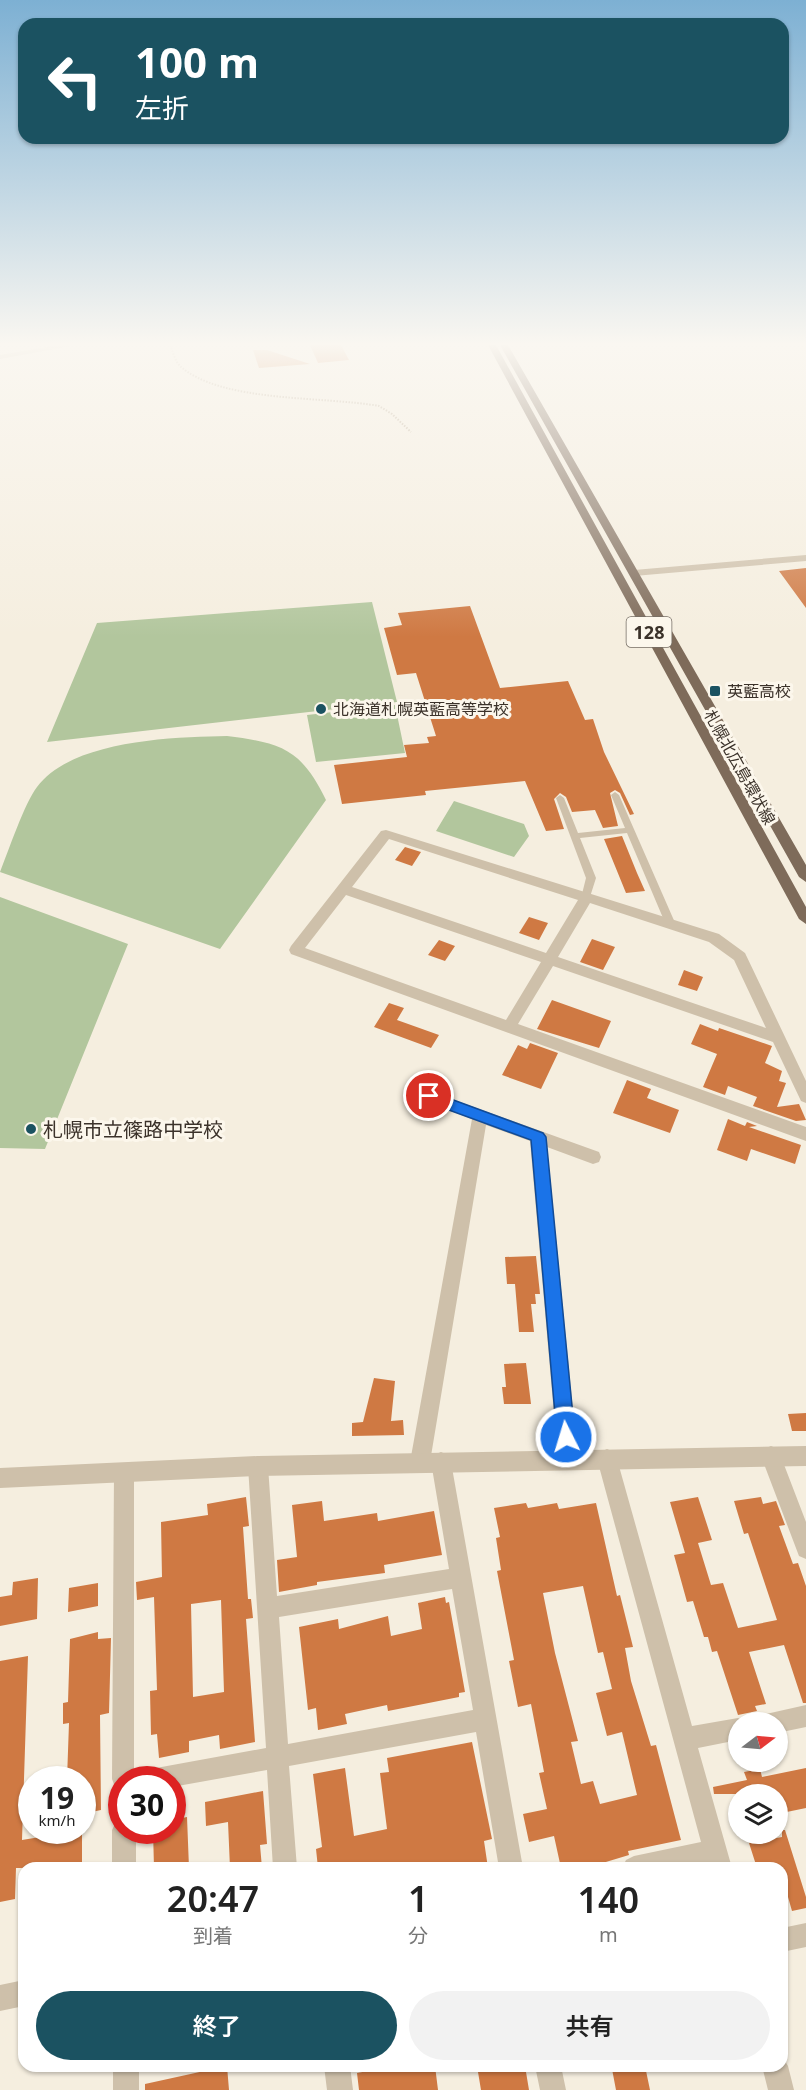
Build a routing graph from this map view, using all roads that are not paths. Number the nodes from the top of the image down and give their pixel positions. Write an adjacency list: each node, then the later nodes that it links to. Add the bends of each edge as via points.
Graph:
1 (545, 443): 12 (main road, 札幌北広島環状線 / 128)
2 (560, 443): 4 (main road, 札幌北広島環状線 / 128)
3 (806, 558): 4 (street)
4 (634, 573): 9 (main road, 札幌北広島環状線 / 128)
5 (615, 795): 7 (lane)
6 (560, 798): 8 (lane)
7 (631, 831): 8 (lane); 13 (lane)
8 (575, 836): 11 (lane, via 591,878)
9 (806, 877)
10 (344, 889): 11 (street, via 386,834); 14 (street); 15 (street, via 296,950)
11 (586, 898): 13 (street); 14 (street)
12 (806, 919)
13 (671, 925): 16 (street, via 714,938 740,957)
14 (549, 961): 15 (street); 16 (street)
15 (509, 1027): 20 (street)
16 (778, 1038): 18 (street)
17 (429, 1096): 19 (street)
18 (806, 1097)
19 (480, 1116): 21 (street); 27 (street)
20 (806, 1134)
21 (538, 1137): 22 (street); 26 (street)
22 (593, 1157)
23 (771, 1456): 24 (street); 25 (street); 31 (street)
24 (806, 1456)
25 (607, 1459): 26 (street); 38 (street)
26 (568, 1460): 27 (street)
27 (430, 1462): 28 (street); 32 (street)
28 (258, 1466): 29 (street); 33 (street)
29 (124, 1473): 30 (street); 40 (street)
30 (0, 1478)
31 (806, 1549)
32 (461, 1577): 33 (street); 35 (street)
33 (267, 1608): 39 (street)
34 (806, 1716): 36 (street)
35 (485, 1719): 39 (street); 46 (street)
36 (788, 1719)
37 (728, 1731): 38 (street)
38 (684, 1739): 43 (street)
39 (277, 1757): 41 (street); 45 (street)
40 (123, 1766)
41 (186, 1774)
42 (124, 1844): 44 (street)
43 (718, 1859): 47 (street)
44 (124, 1862)
45 (285, 1862)
46 (510, 1862)
47 (690, 1862)
48 (806, 1935): 49 (street)
49 (788, 1939)
50 (18, 1994): 51 (street)
51 (0, 1998)
52 (126, 2072): 56 (street)
53 (338, 2072): 57 (street)
54 (549, 2072): 58 (street)
55 (776, 2072): 59 (street)
56 (126, 2090)
57 (340, 2090)
58 (553, 2090)
59 (781, 2090)

